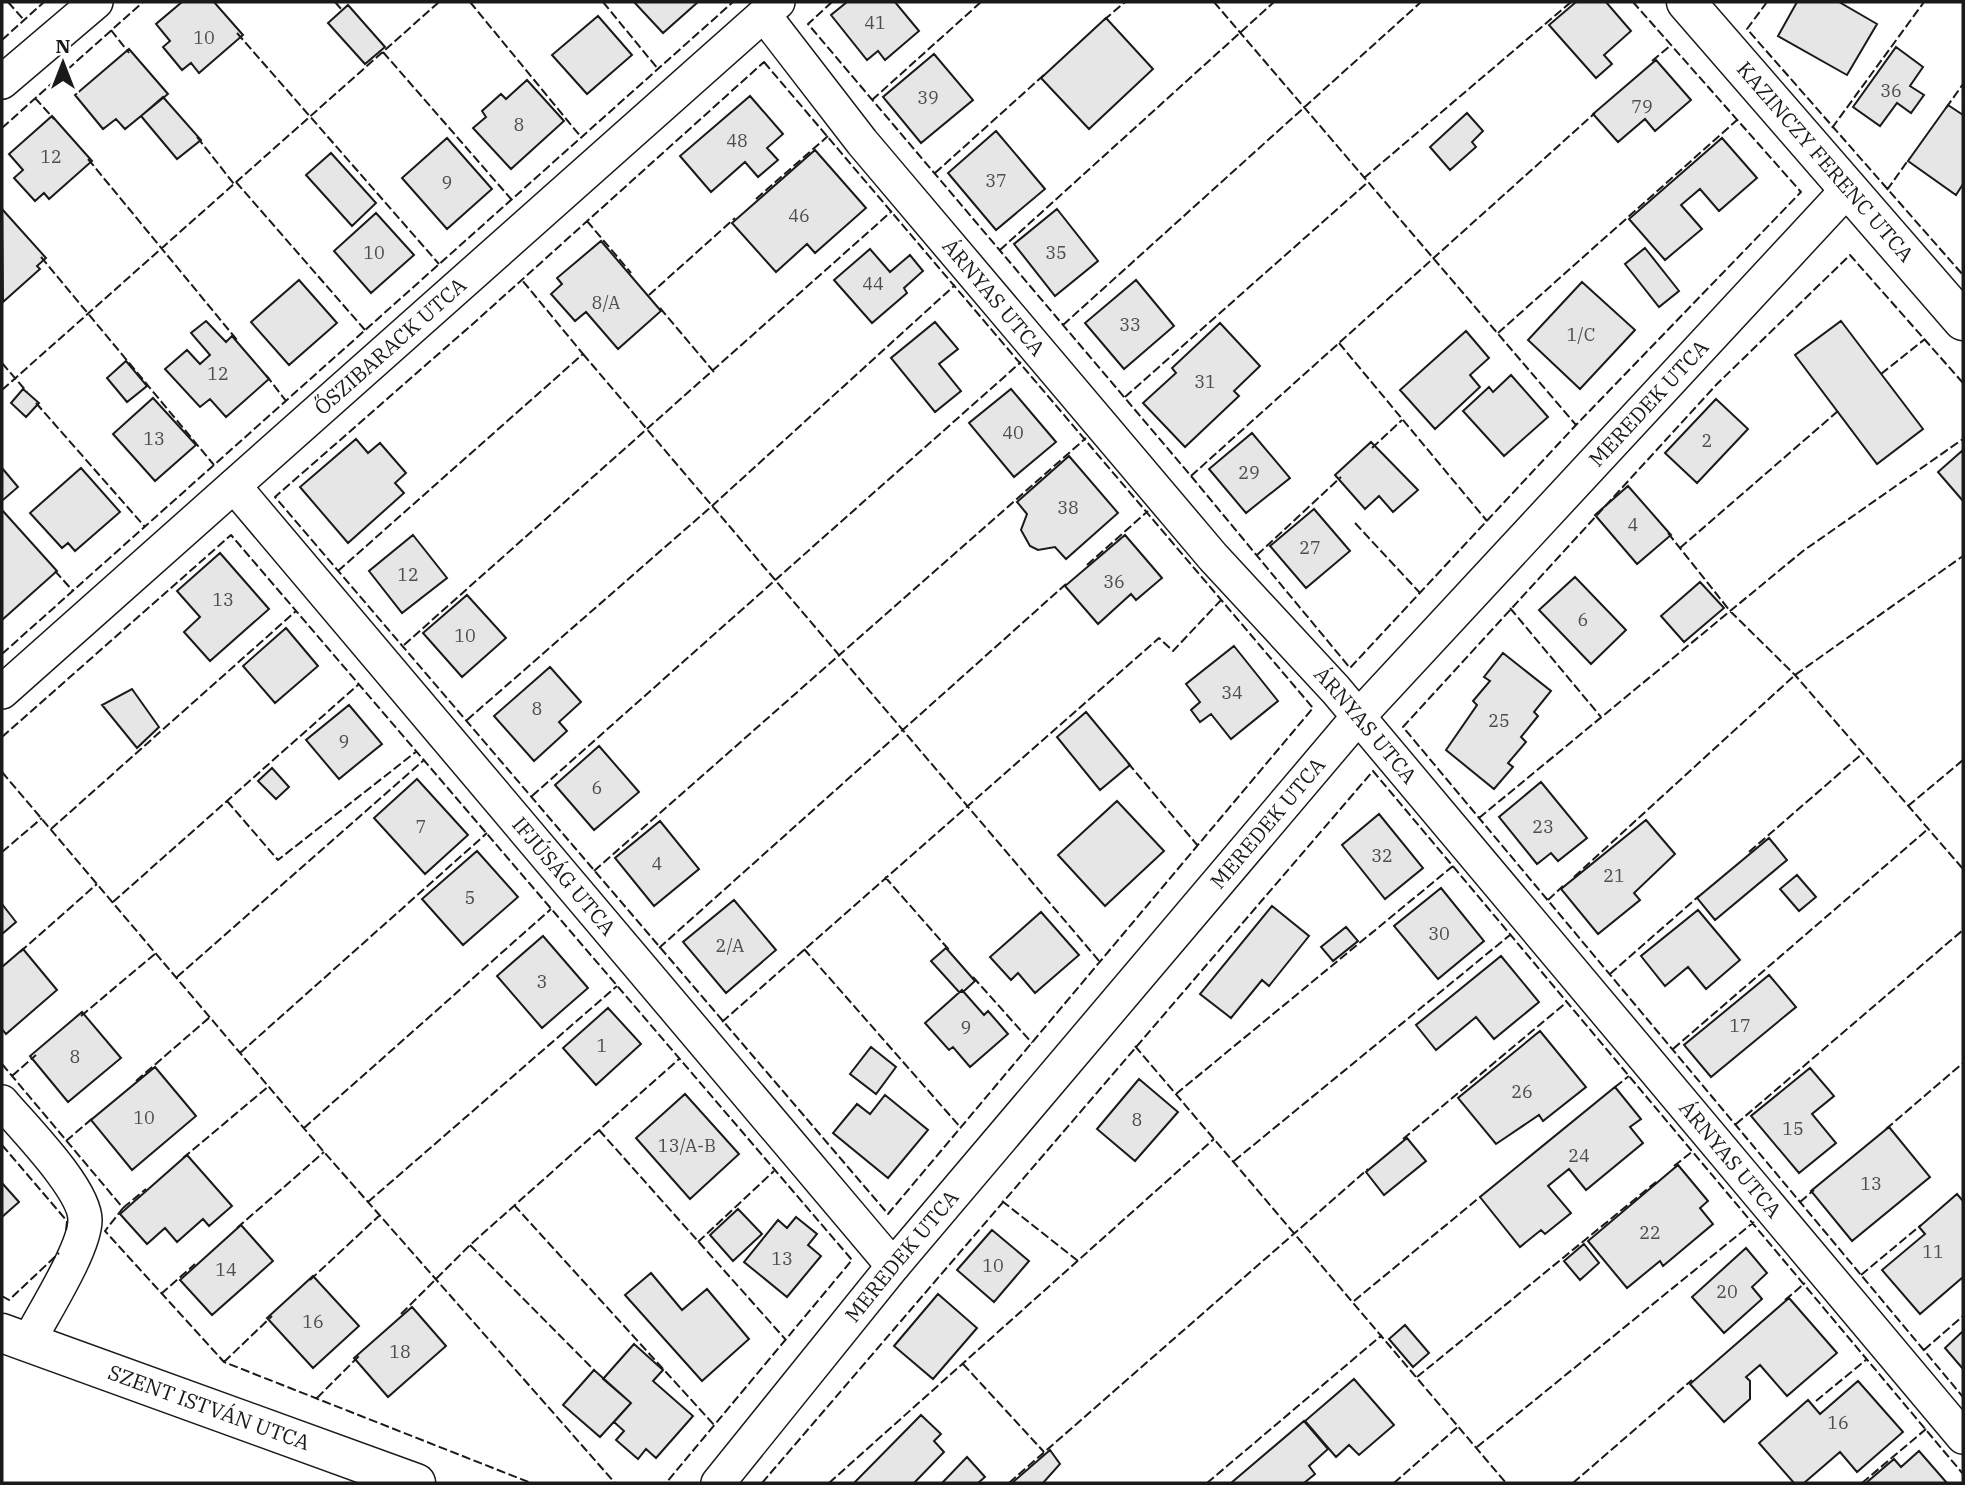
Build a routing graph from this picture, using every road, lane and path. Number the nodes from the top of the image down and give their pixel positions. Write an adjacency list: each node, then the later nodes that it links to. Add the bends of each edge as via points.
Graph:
1 (96, 2): 4 (street)
2 (1697, 6): 5 (street, KAZINCZY FERENC UTCA)
3 (771, 8): 7 (street, ŐSZIBARACK UTCA); 9 (street, ÁRNYAS UTCA, via 862,142 1141,472)
4 (2, 82)
5 (1848, 188): 6 (street, KAZINCZY FERENC UTCA); 9 (street, MEREDEK UTCA)
6 (1963, 321)
7 (234, 486): 8 (street, ŐSZIBARACK UTCA); 11 (street, IFJÚSÁG UTCA)
8 (2, 692)
9 (1358, 717): 11 (street, MEREDEK UTCA); 13 (street, ÁRNYAS UTCA)
10 (2, 1102): 12 (street, via 73,1187 85,1220 76,1252)
11 (893, 1266): 15 (street, MEREDEK UTCA)
12 (15, 1338): 14 (street, SZENT ISTVÁN UTCA)
13 (1963, 1437)
14 (416, 1483)
15 (718, 1483)

